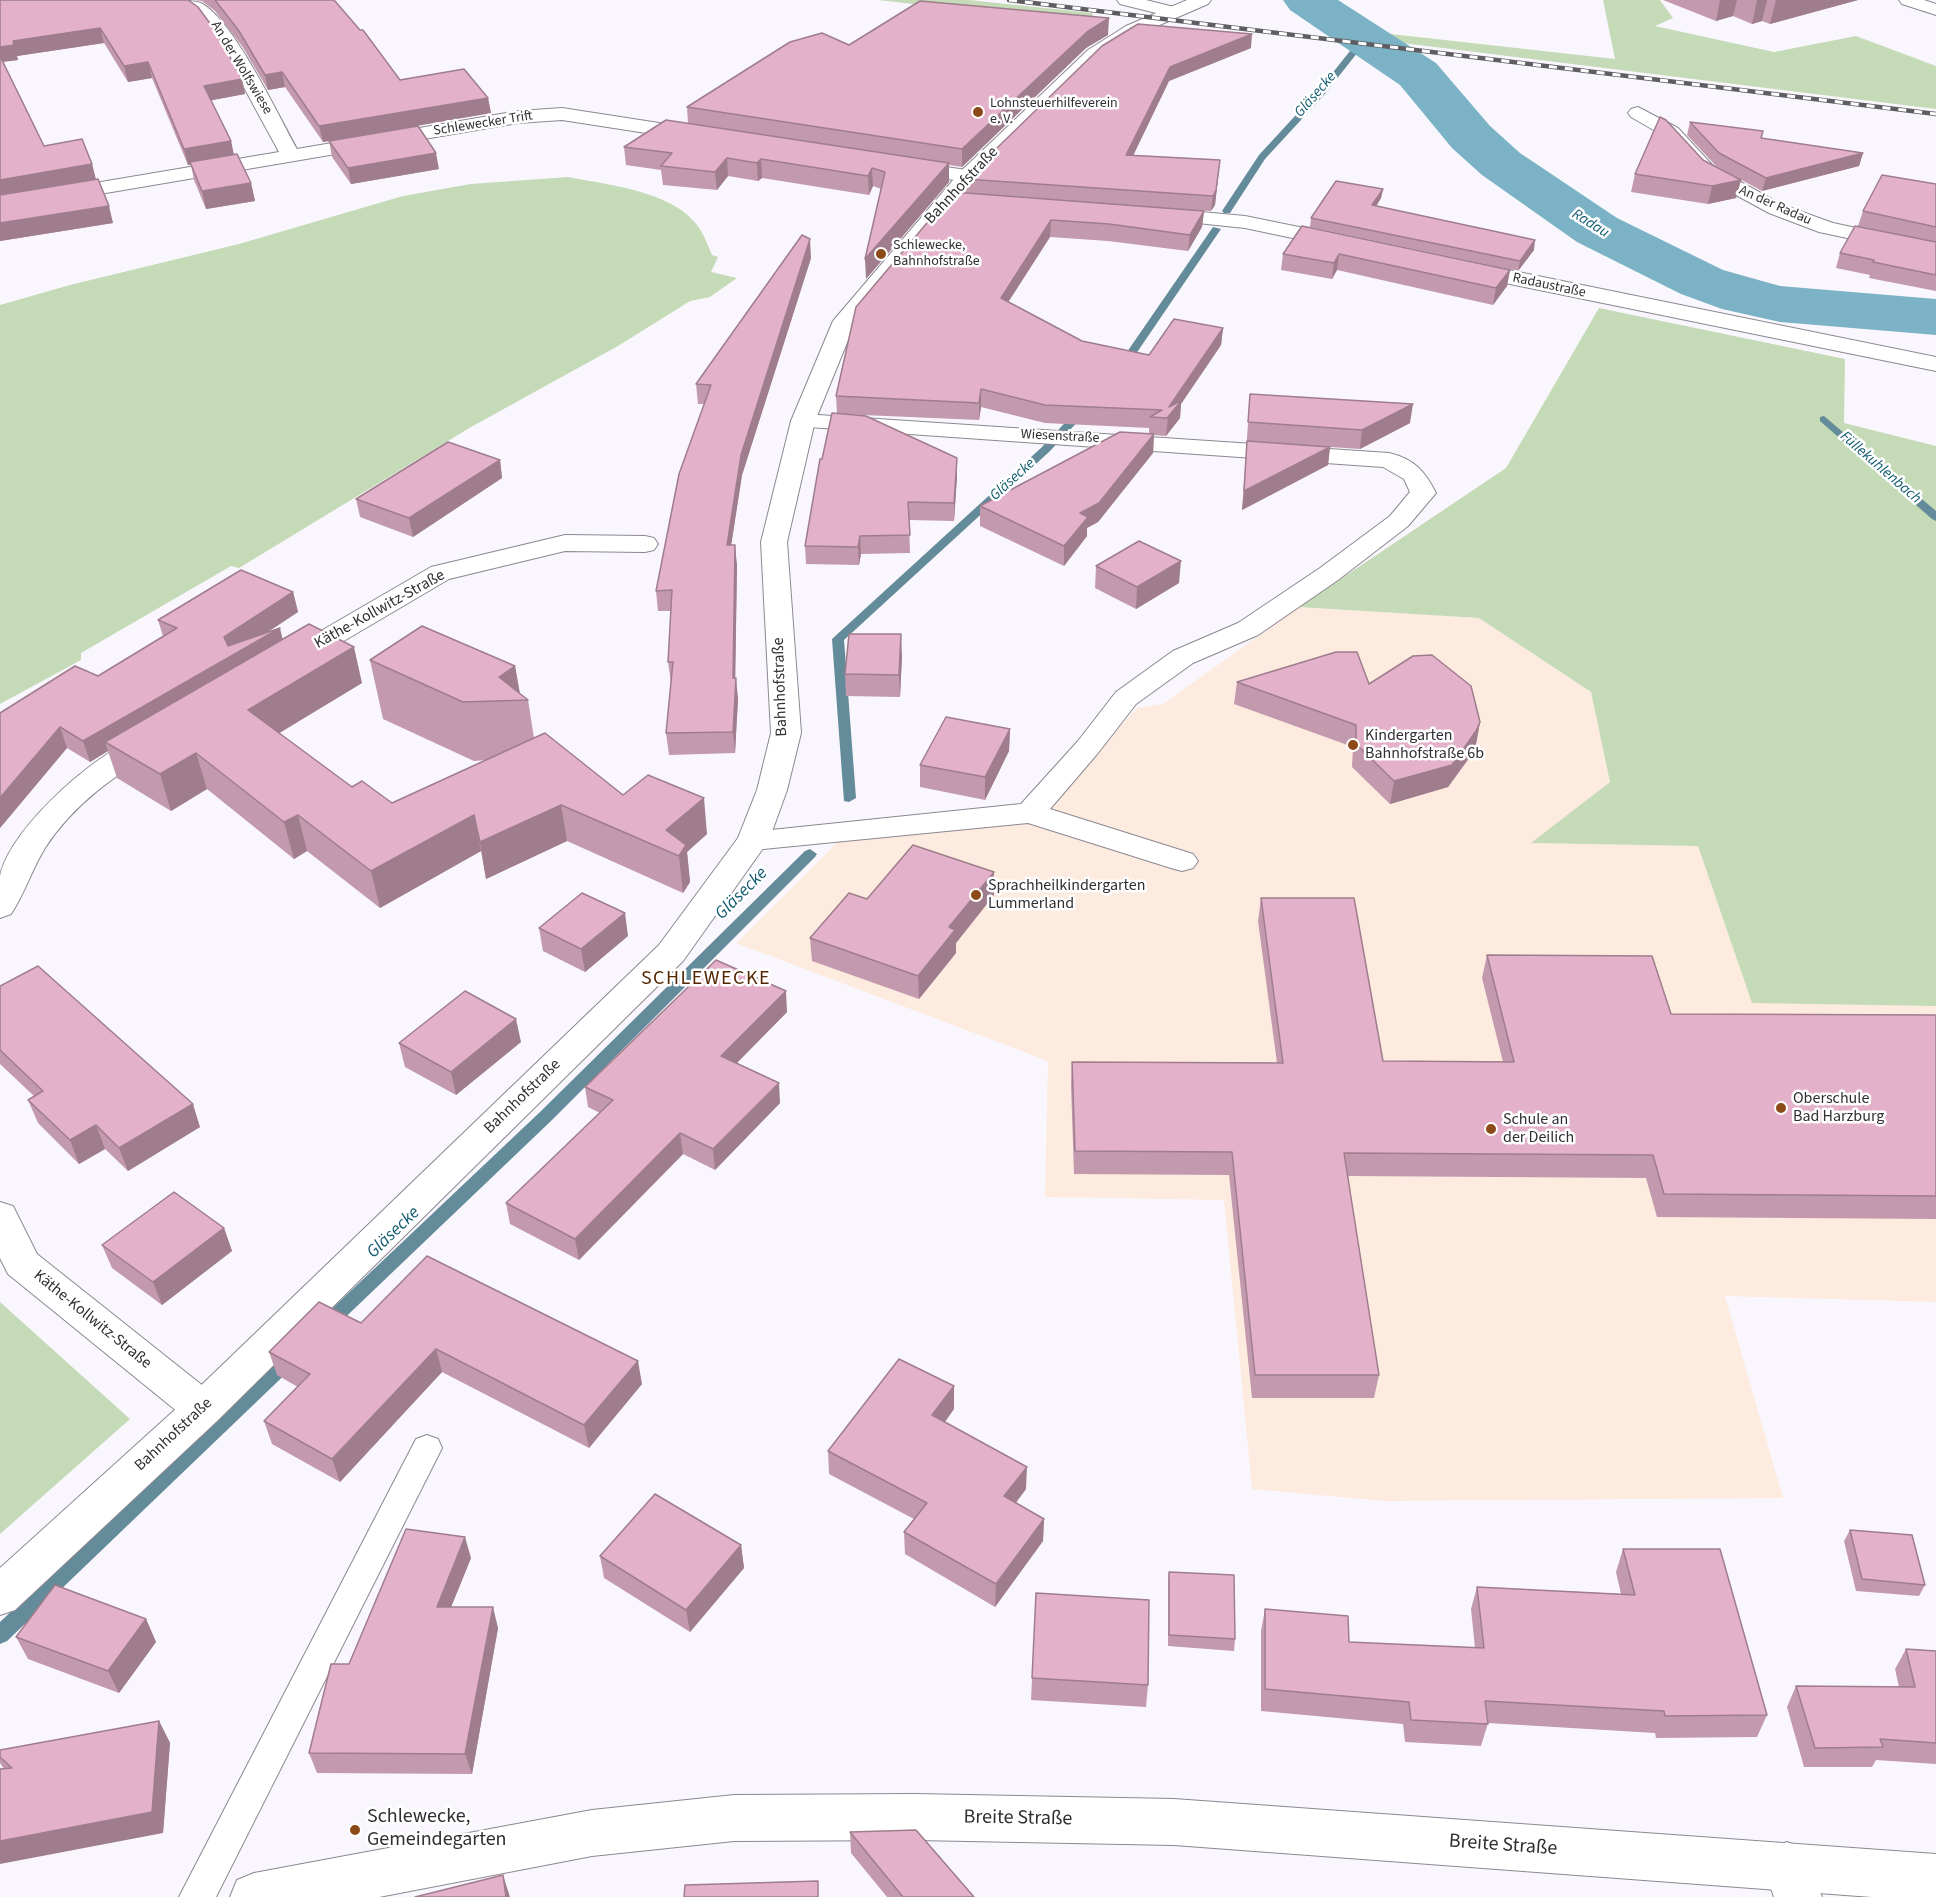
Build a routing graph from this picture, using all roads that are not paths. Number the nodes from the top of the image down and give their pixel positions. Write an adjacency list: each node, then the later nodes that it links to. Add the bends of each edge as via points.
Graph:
1 (173, 0): 9 (street, An der Wolfswiese, via 193,5 209,16 231,47)
2 (1126, 0): 6 (street)
3 (1202, 0): 6 (street, Bahnhofstraße)
4 (1908, 0): 5 (street)
5 (1936, 10)
6 (1172, 12): 11 (street, Bahnhofstraße, via 1115,38 1094,54)
7 (1638, 113): 15 (street, An der Radau, via 1671,132 1708,172 1776,209 1826,228)
8 (712, 137): 9 (street, Schlewecker Trift, via 562,114 518,117)
9 (291, 156): 12 (street, Schlewecker Trift)
10 (886, 164): 11 (street)
11 (961, 193): 18 (street, Bahnhofstraße, via 844,321)
12 (0, 205)
13 (1137, 213): 14 (street, via 1245,222)
14 (1362, 247)
15 (1936, 251)
16 (1443, 264): 17 (street, Radaustraße)
17 (1936, 364)
18 (803, 421): 22 (street, Wiesenstraße, via 1389,460 1414,475 1423,493 1399,521 1248,629 1183,657 1126,698); 23 (street, Bahnhofstraße, via 774,542 786,733 772,790)
19 (645, 544): 20 (street, Käthe-Kollwitz-Straße, via 566,543 440,573)
20 (266, 675)
21 (174, 729): 25 (street, via 92,777 51,815 28,850)
22 (1030, 813): 23 (street); 24 (street)
23 (753, 840): 27 (street, Bahnhofstraße, via 671,953)
24 (1182, 861)
25 (0, 907)
26 (0, 1216): 27 (street, Käthe-Kollwitz-Straße, via 22,1264)
27 (203, 1409): 29 (street, Bahnhofstraße)
28 (427, 1448): 32 (lane)
29 (0, 1596)
30 (1936, 1878): 31 (street, Breite Straße)
31 (1793, 1881): 33 (street, Breite Straße, via 1174,1822 734,1818 581,1835)
32 (197, 1897)
33 (254, 1897)

